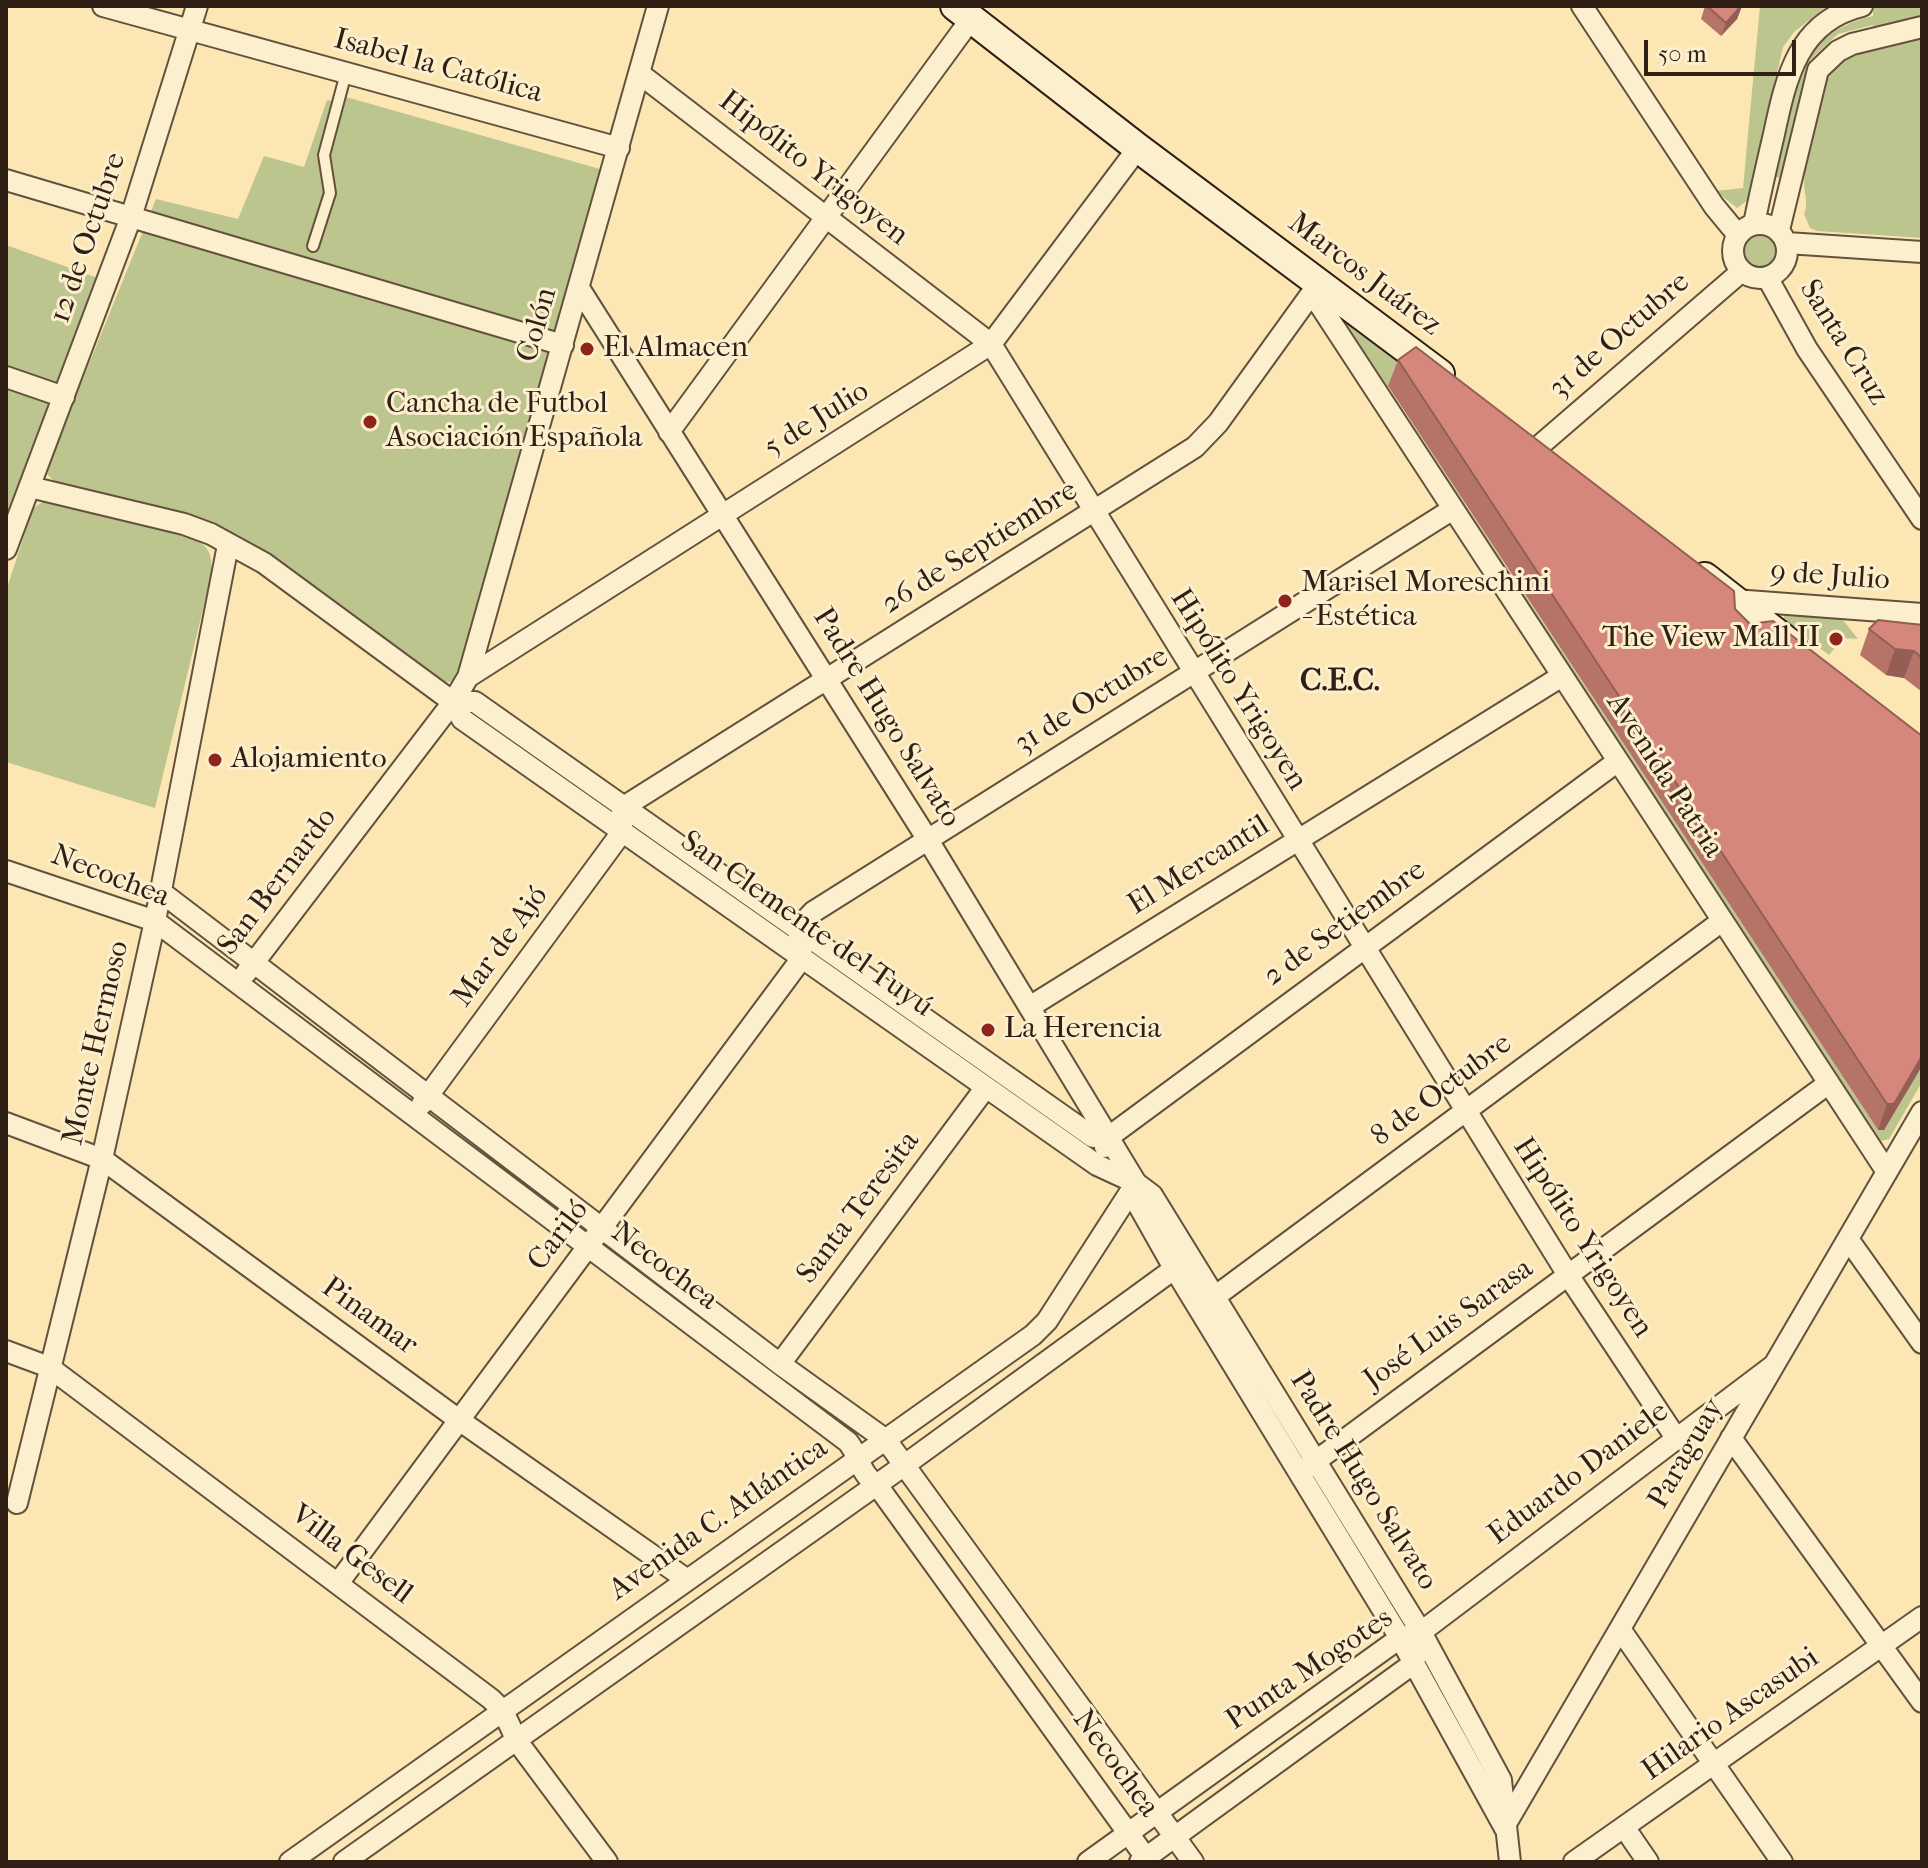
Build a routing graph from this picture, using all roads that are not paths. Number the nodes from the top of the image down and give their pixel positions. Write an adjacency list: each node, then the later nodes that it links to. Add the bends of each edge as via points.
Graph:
1 (103, 6): 8 (street, Isabel la Católica)
2 (197, 6): 8 (street, 12 de Octubre)
3 (658, 6): 10 (street, Colón)
4 (1582, 6): 16 (street, via 1714,206)
5 (1862, 6): 16 (street, via 1825,23 1797,53)
6 (963, 12): 12 (main road, Marcos Juárez); 14 (street)
7 (1922, 27): 17 (street, via 1852,44 1818,70)
8 (190, 31): 9 (street, Isabel la Católica); 15 (street, 12 de Octubre)
9 (346, 73): 11 (street, Isabel la Católica); 18 (lane, via 324,155 330,193)
10 (640, 74): 11 (street, Colón); 14 (street, Hipólito Yrigoyen)
11 (619, 148): 22 (street, Colón)
12 (1138, 148): 23 (main road, Marcos Juárez); 24 (street, 5 de Julio)
13 (6, 180): 15 (street)
14 (826, 216): 24 (street, Hipólito Yrigoyen); 30 (street)
15 (131, 217): 25 (street); 28 (street, 12 de Octubre)
16 (1746, 230): 17 (street, via 1767,224); 20 (street, via 1734,258)
17 (1783, 237): 19 (street); 21 (street, via 1784,264)
18 (313, 246)
19 (1922, 252)
20 (1742, 271): 21 (street); 31 (street, 31 de Octubre)
21 (1767, 277): 37 (street, Santa Cruz, via 1807,349)
22 (579, 288): 25 (street, Colón); 30 (street, Padre Hugo Salvato)
23 (1316, 288): 27 (main road, Marcos Juárez); 34 (street, Avenida Patria); 35 (street, 26 de Septiembre, via 1195,447)
24 (991, 344): 35 (street, Hipólito Yrigoyen); 36 (street, 5 de Julio)
25 (563, 345): 46 (street, Colón)
26 (6, 377): 28 (street)
27 (1465, 393)
28 (64, 397): 33 (street, 12 de Octubre)
29 (1514, 429): 31 (main road)
30 (669, 432): 36 (street, Padre Hugo Salvato)
31 (1538, 447): 32 (main road)
32 (1563, 466)
33 (30, 487): 38 (street, San Clemente del Tuyú, via 184,524); 39 (street, 12 de Octubre)
34 (1453, 509): 44 (street, 31 de Octubre); 45 (street, Avenida Patria)
35 (1092, 512): 44 (street, Hipólito Yrigoyen); 47 (street, 26 de Septiembre)
36 (722, 516): 46 (street, 5 de Julio); 47 (street, Padre Hugo Salvato)
37 (1922, 519)
38 (228, 545): 48 (street, San Clemente del Tuyú, via 264,563); 55 (street, Monte Hermoso)
39 (6, 549)
40 (1685, 562): 41 (main road)
41 (1734, 600): 42 (street, 9 de Julio); 43 (main road)
42 (1922, 614)
43 (1815, 662)
44 (1193, 673): 52 (street, 31 de Octubre); 53 (street, Hipólito Yrigoyen)
45 (1562, 676): 49 (street, Avenida Patria); 53 (street, El Mercantil)
46 (468, 677): 48 (street, Colón)
47 (827, 680): 50 (street, 26 de Septiembre); 52 (street, Padre Hugo Salvato)
48 (453, 702): 50 (street, San Clemente del Tuyú, via 475,702); 51 (street, San Clemente del Tuyú, via 462,719); 61 (street, San Bernardo)
49 (1618, 761): 57 (street, Avenida Patria); 59 (street, 2 de Setiembre)
50 (622, 808): 51 (street); 58 (street, San Clemente del Tuyú)
51 (622, 832): 60 (street, San Clemente del Tuyú); 66 (street, Mar de Ajó)
52 (928, 840): 58 (street, 31 de Octubre); 63 (street, Padre Hugo Salvato)
53 (1297, 841): 59 (street, Hipólito Yrigoyen); 63 (street, El Mercantil)
54 (6, 871): 56 (street, Necochea)
55 (161, 892): 56 (street, Monte Hermoso); 61 (street, Necochea)
56 (155, 921): 62 (street, Necochea); 72 (street, Monte Hermoso)
57 (1722, 921): 64 (street, Avenida Patria); 67 (street, 8 de Octubre)
58 (801, 924): 60 (street); 71 (street, San Clemente del Tuyú, via 1093,1137)
59 (1362, 947): 67 (street, Hipólito Yrigoyen); 71 (street, 2 de Setiembre)
60 (802, 958): 65 (street, San Clemente del Tuyú); 76 (street, Cariló)
61 (253, 962): 62 (street, San Bernardo); 66 (street, Necochea)
62 (238, 983): 69 (street, Necochea)
63 (1031, 1006): 71 (street, Padre Hugo Salvato)
64 (1829, 1083): 74 (street, Avenida Patria); 80 (street, José Luis Sarasa)
65 (986, 1087): 73 (street, San Clemente del Tuyú); 84 (street, Santa Teresita)
66 (429, 1096): 69 (street, Mar de Ajó); 76 (street, Necochea)
67 (1465, 1111): 80 (street, Hipólito Yrigoyen); 81 (street, 8 de Octubre)
68 (1922, 1112): 74 (street, Paraguay)
69 (414, 1116): 78 (street, Necochea)
70 (6, 1123): 72 (street, Pinamar)
71 (1110, 1136): 73 (street); 75 (street, Padre Hugo Salvato)
72 (102, 1159): 86 (street, Monte Hermoso); 87 (street, Pinamar)
73 (1097, 1165): 75 (street, San Clemente del Tuyú)
74 (1887, 1172): 77 (street, Paraguay)
75 (1136, 1183): 79 (street, Padre Hugo Salvato, via 1152,1195); 90 (street, Avenida C. Atlántica, via 1047,1321 1016,1349)
76 (603, 1228): 78 (street, Cariló); 84 (street, Necochea)
77 (1848, 1239): 82 (street); 85 (street, Paraguay)
78 (588, 1248): 87 (street, Cariló); 91 (street, Necochea, via 848,1442)
79 (1182, 1263): 81 (street, Padre Hugo Salvato); 92 (street, Avenida C. Atlántica)
80 (1568, 1275): 88 (street, Hipólito Yrigoyen); 93 (street, José Luis Sarasa)
81 (1206, 1304): 93 (street, Padre Hugo Salvato)
82 (1922, 1343)
83 (6, 1351): 86 (street, Villa Gesell)
84 (780, 1364): 90 (street, Necochea)
85 (1774, 1365): 88 (street, Eduardo Daniele); 89 (street, Paraguay)
86 (49, 1367): 95 (street, Monte Hermoso); 97 (street, Villa Gesell)
87 (459, 1420): 96 (street, Pinamar); 97 (street, Cariló)
88 (1676, 1438): 100 (street, Eduardo Daniele)
89 (1731, 1438): 99 (street, Paraguay); 102 (street)
90 (886, 1440): 91 (street, Avenida C. Atlántica); 92 (street, Necochea)
91 (860, 1458): 94 (street, Necochea, via 861,1468); 96 (street, Avenida C. Atlántica)
92 (906, 1464): 94 (street, Avenida C. Atlántica); 108 (street, Necochea)
93 (1307, 1467): 100 (street, Padre Hugo Salvato); 101 (street, Padre Hugo Salvato)
94 (877, 1485): 106 (street, Avenida C. Atlántica); 111 (street, Necochea)
95 (17, 1503)
96 (686, 1579): 105 (street, Avenida C. Atlántica)
97 (339, 1582): 105 (street, Villa Gesell)
98 (1922, 1617): 102 (street, Hilario Ascasubi)
99 (1620, 1629): 107 (street); 109 (street, Paraguay)
100 (1421, 1632): 101 (street, Punta Mogotes); 103 (street, Punta Mogotes); 109 (street, Padre Hugo Salvato, via 1501,1780)
101 (1400, 1638): 103 (street, Padre Hugo Salvato); 108 (street, Punta Mogotes)
102 (1882, 1646): 104 (street); 107 (street, Hilario Ascasubi)
103 (1414, 1663): 109 (street, Padre Hugo Salvato); 112 (street, Punta Mogotes)
104 (1922, 1702)
105 (503, 1711): 106 (street, Villa Gesell); 114 (street, Avenida C. Atlántica)
106 (517, 1741): 115 (street, Avenida C. Atlántica); 116 (street, Villa Gesell)
107 (1713, 1765): 110 (street, Hilario Ascasubi); 122 (street)
108 (1157, 1813): 111 (street, Punta Mogotes); 112 (street, Necochea)
109 (1504, 1827): 119 (street, Padre Hugo Salvato)
110 (1624, 1827): 120 (street, Hilario Ascasubi); 121 (street)
111 (1129, 1833): 113 (street, Necochea); 117 (street, Punta Mogotes)
112 (1175, 1837): 113 (street, Punta Mogotes); 118 (street, Necochea)
113 (1145, 1861)
114 (290, 1862)
115 (344, 1862)
116 (607, 1862)
117 (1088, 1862)
118 (1193, 1862)
119 (1510, 1862)
120 (1574, 1862)
121 (1648, 1862)
122 (1782, 1862)

